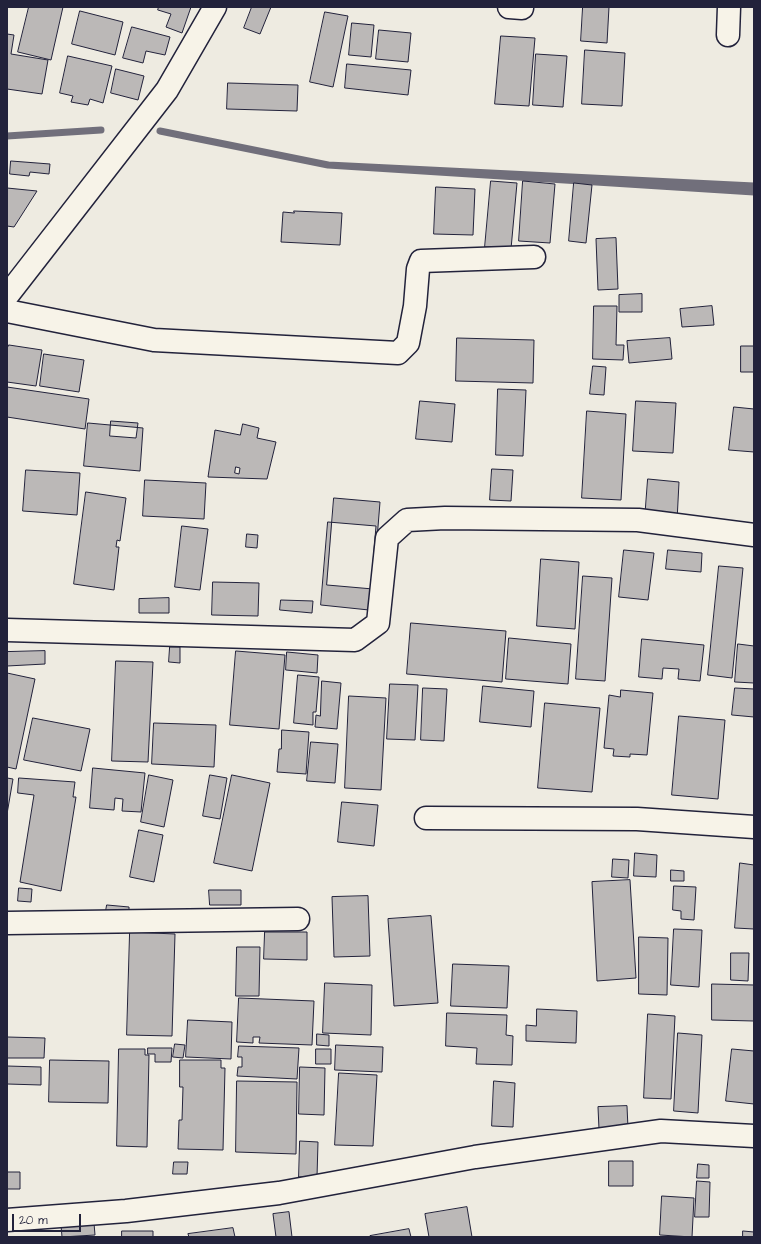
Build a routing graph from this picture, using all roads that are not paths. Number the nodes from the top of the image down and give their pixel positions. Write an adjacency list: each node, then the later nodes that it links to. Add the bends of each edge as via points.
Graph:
1 (215, 7): 5 (street, via 166,90)
2 (729, 7): 3 (street)
3 (728, 35)
4 (534, 256): 6 (street, via 421,261 408,343 398,353 154,340)
5 (7, 296)
6 (7, 311)
7 (754, 535): 8 (street, via 638,520 407,520 387,538 378,623 354,640)
8 (7, 630)
9 (426, 818): 10 (street, via 637,820)
10 (754, 827)
11 (298, 920): 12 (street)
12 (7, 923)
13 (754, 1136): 14 (street, via 661,1131 475,1157 279,1193 126,1211)
14 (7, 1220)

